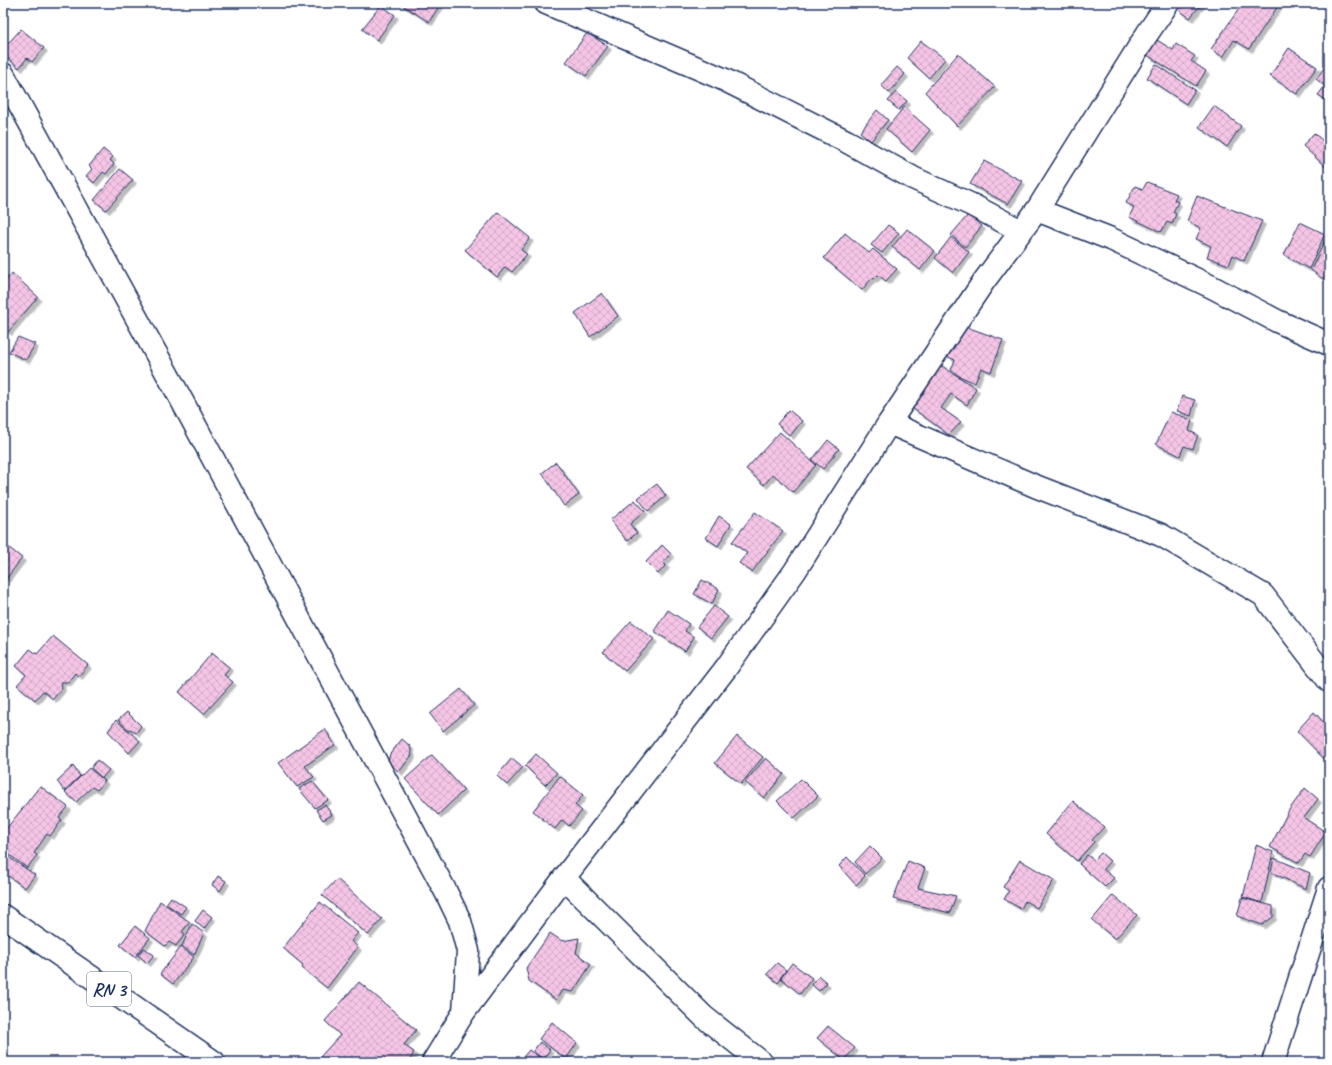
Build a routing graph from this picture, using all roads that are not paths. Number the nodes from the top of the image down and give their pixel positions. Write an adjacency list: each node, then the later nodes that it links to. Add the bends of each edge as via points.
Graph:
1 (546, 3): 5 (main road, via 723,79)
2 (1168, 3): 4 (main road)
3 (3, 74): 12 (main road, via 181,399 460,921 468,951)
4 (1037, 210): 5 (main road); 6 (main road, via 1110,239)
5 (1021, 231): 7 (main road, via 984,281)
6 (1329, 344)
7 (889, 423): 8 (main road, via 1035,486 1161,535 1263,595); 9 (main road, via 777,597 726,668)
8 (1329, 681)
9 (564, 878): 12 (main road); 15 (main road, via 704,1017)
10 (1329, 888): 16 (main road)
11 (3, 916): 13 (main road, RN 3)
12 (464, 1012): 14 (main road)
13 (214, 1062)
14 (433, 1062)
15 (761, 1062)
16 (1273, 1062)

